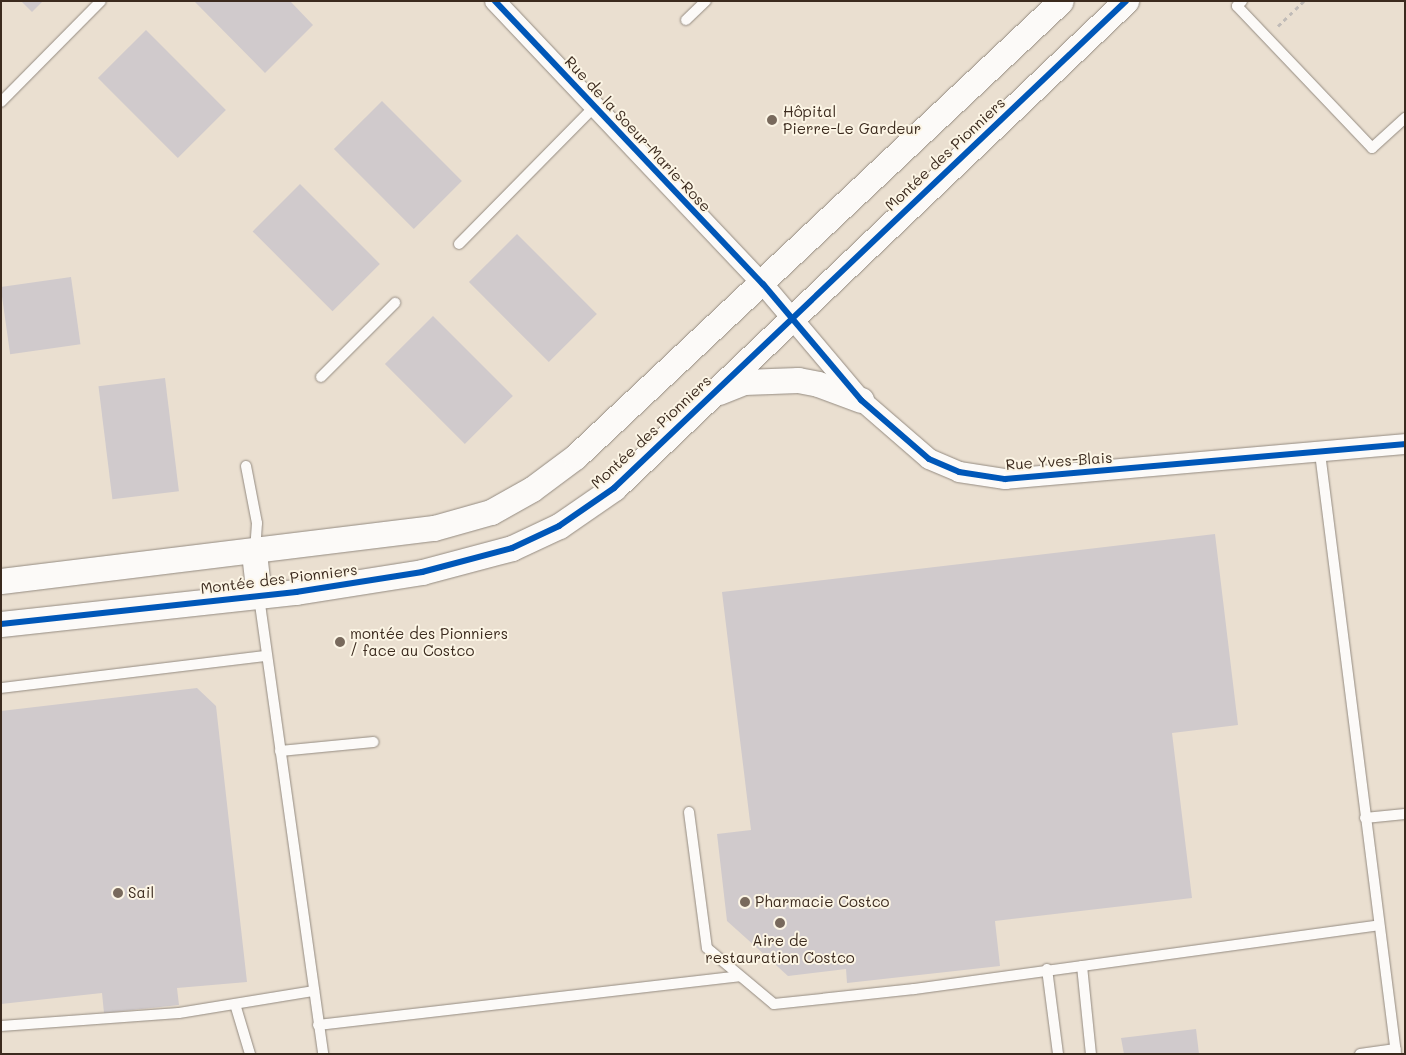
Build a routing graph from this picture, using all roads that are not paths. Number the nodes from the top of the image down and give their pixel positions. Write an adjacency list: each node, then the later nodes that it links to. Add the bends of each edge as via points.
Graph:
1 (101, 1): 8 (lane)
2 (495, 1): 9 (street, Rue de la Soeur-Marie-Rose)
3 (706, 1): 7 (lane)
4 (1061, 1): 12 (street, Montée des Pionniers)
5 (1126, 1): 14 (street, Montée des Pionniers)
6 (1242, 1): 10 (lane, via 1237,6 1372,148)
7 (686, 20)
8 (1, 102)
9 (595, 106): 11 (lane); 12 (street, Rue de la Soeur-Marie-Rose)
10 (1405, 118)
11 (459, 244)
12 (763, 284): 14 (street, Rue Yves-Blais); 21 (street, Montée des Pionniers, via 575,457 532,489 491,512 434,528)
13 (395, 303): 15 (lane)
14 (791, 317): 16 (street, Montée des Pionniers); 17 (street, Rue Yves-Blais)
15 (321, 377)
16 (708, 398): 17 (street, via 744,382 773,379 818,384); 23 (street, Montée des Pionniers, via 614,488 559,526 512,548 422,572)
17 (861, 400): 19 (street, Rue Yves-Blais, via 929,459 959,472 1005,479)
18 (1405, 444): 19 (street, Rue Yves-Blais)
19 (1320, 453): 31 (lane)
20 (246, 466): 21 (lane, via 257,523)
21 (254, 553): 22 (street, Montée des Pionniers); 23 (street)
22 (1, 581)
23 (259, 596): 24 (street, Montée des Pionniers); 25 (lane)
24 (1, 624)
25 (266, 656): 26 (lane); 28 (lane)
26 (1, 688)
27 (374, 742): 28 (lane)
28 (280, 751): 36 (lane)
29 (689, 812): 35 (lane, via 707,948)
30 (1405, 814): 31 (lane)
31 (1365, 818): 32 (lane)
32 (1379, 925): 33 (lane); 40 (lane)
33 (1082, 966): 34 (lane); 44 (lane)
34 (1047, 969): 35 (lane, via 914,989 774,1004); 43 (lane)
35 (739, 976): 38 (lane)
36 (314, 991): 37 (lane); 38 (lane)
37 (235, 1004): 39 (lane, via 179,1013); 41 (lane)
38 (318, 1025): 42 (lane)
39 (1, 1026)
40 (1396, 1051): 45 (lane)
41 (250, 1054)
42 (323, 1054)
43 (1058, 1054)
44 (1091, 1054)
45 (1360, 1054)

